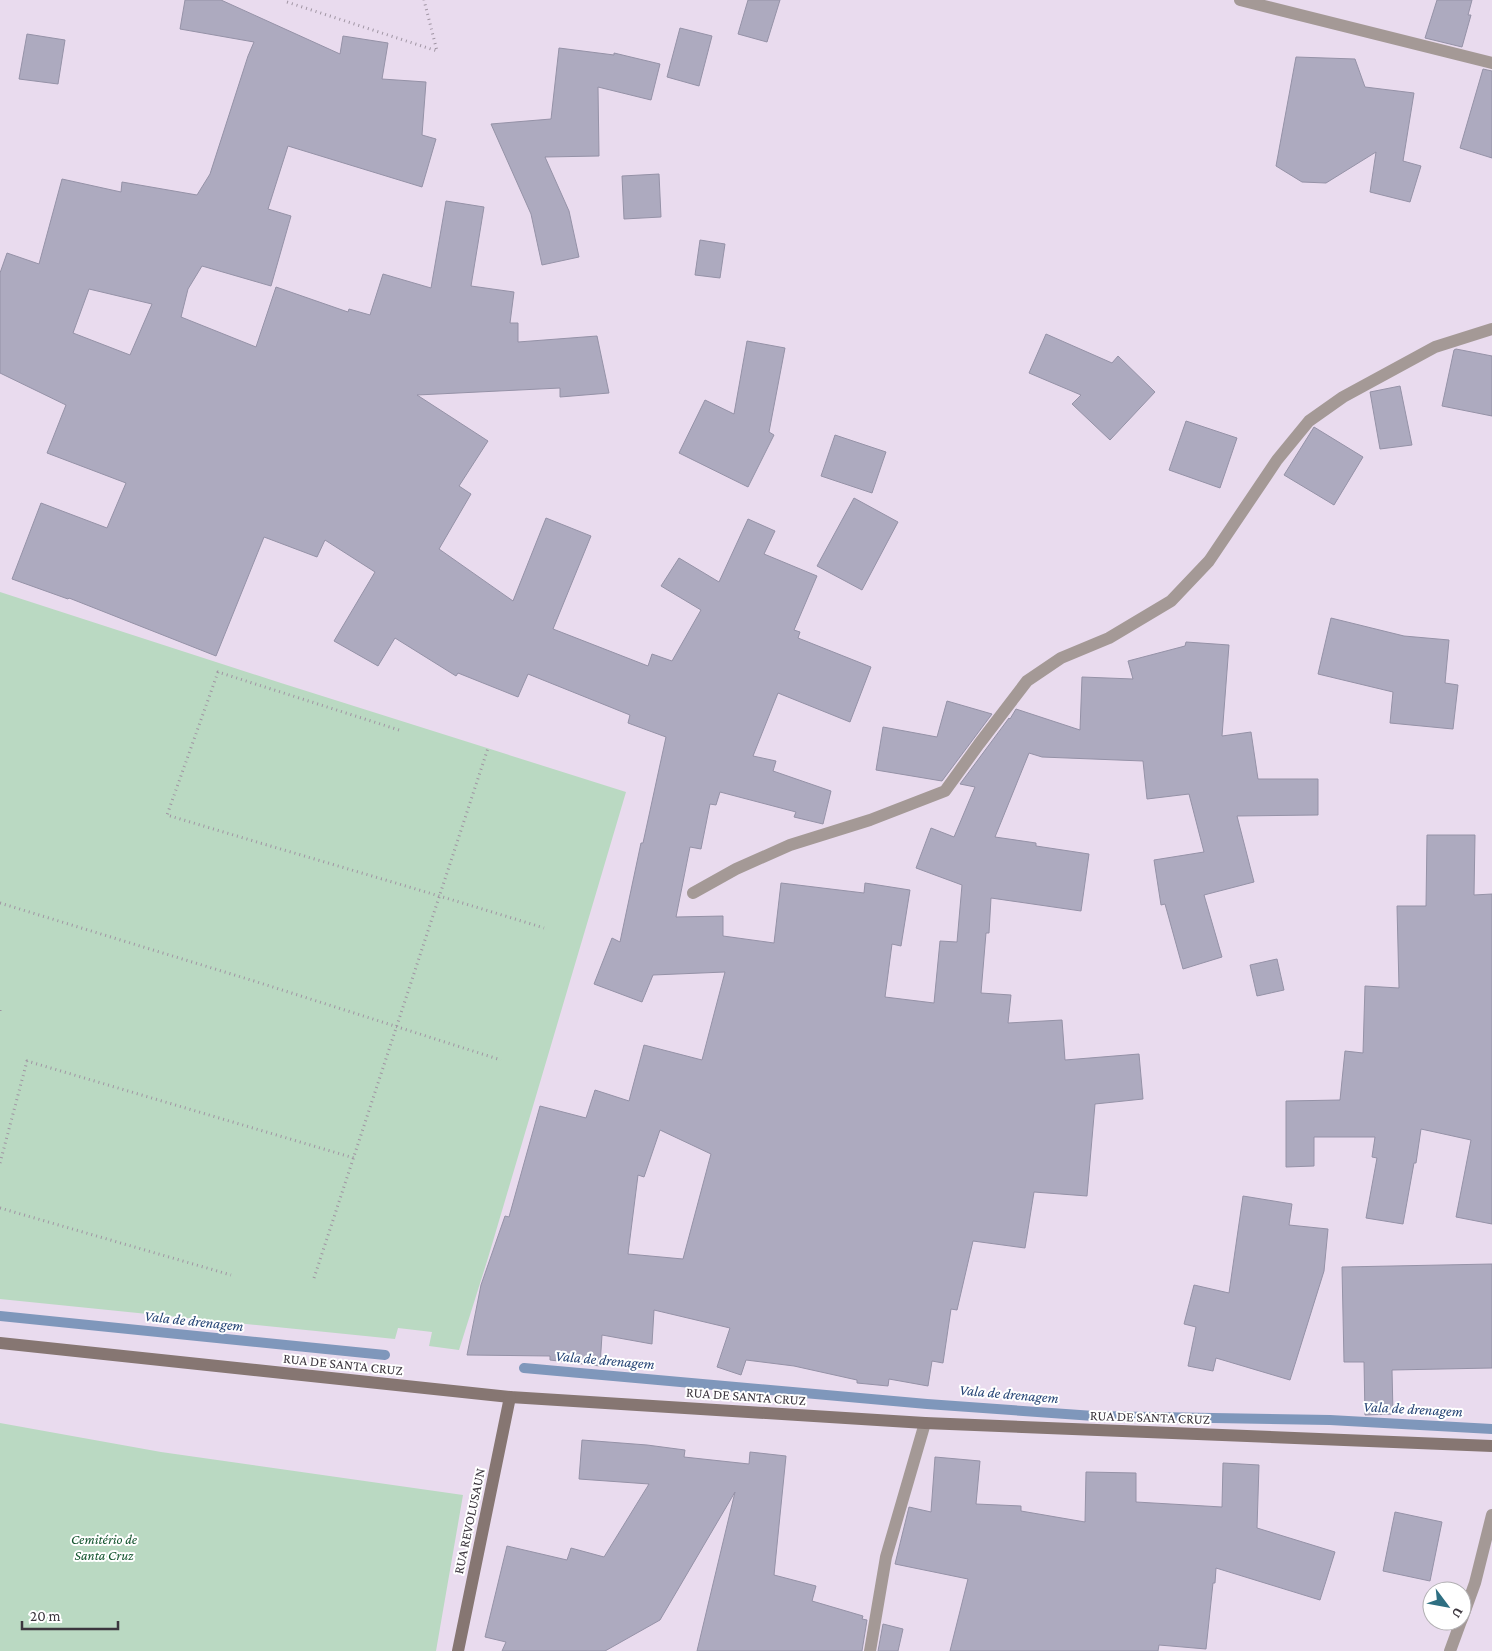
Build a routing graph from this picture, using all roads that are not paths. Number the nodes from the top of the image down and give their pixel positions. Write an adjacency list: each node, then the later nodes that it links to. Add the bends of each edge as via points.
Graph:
1 (1240, 0): 2 (street)
2 (1492, 63)
3 (1492, 329): 4 (street, via 1435,347 1343,396 1309,421 1277,460 1209,561 1171,601 1109,638 1061,658 1027,681 945,791 870,820 790,845 736,869)
4 (693, 894)
5 (0, 1343): 6 (street, RUA DE SANTA CRUZ)
6 (510, 1397): 7 (street, RUA DE SANTA CRUZ); 12 (street, RUA REVOLUSAUN)
7 (925, 1422): 8 (street, RUA DE SANTA CRUZ); 13 (street, via 886,1556)
8 (1492, 1446)
9 (1492, 1515): 10 (street)
10 (1472, 1592)
11 (1458, 1631): 14 (street)
12 (458, 1651)
13 (870, 1651)
14 (1450, 1651)

